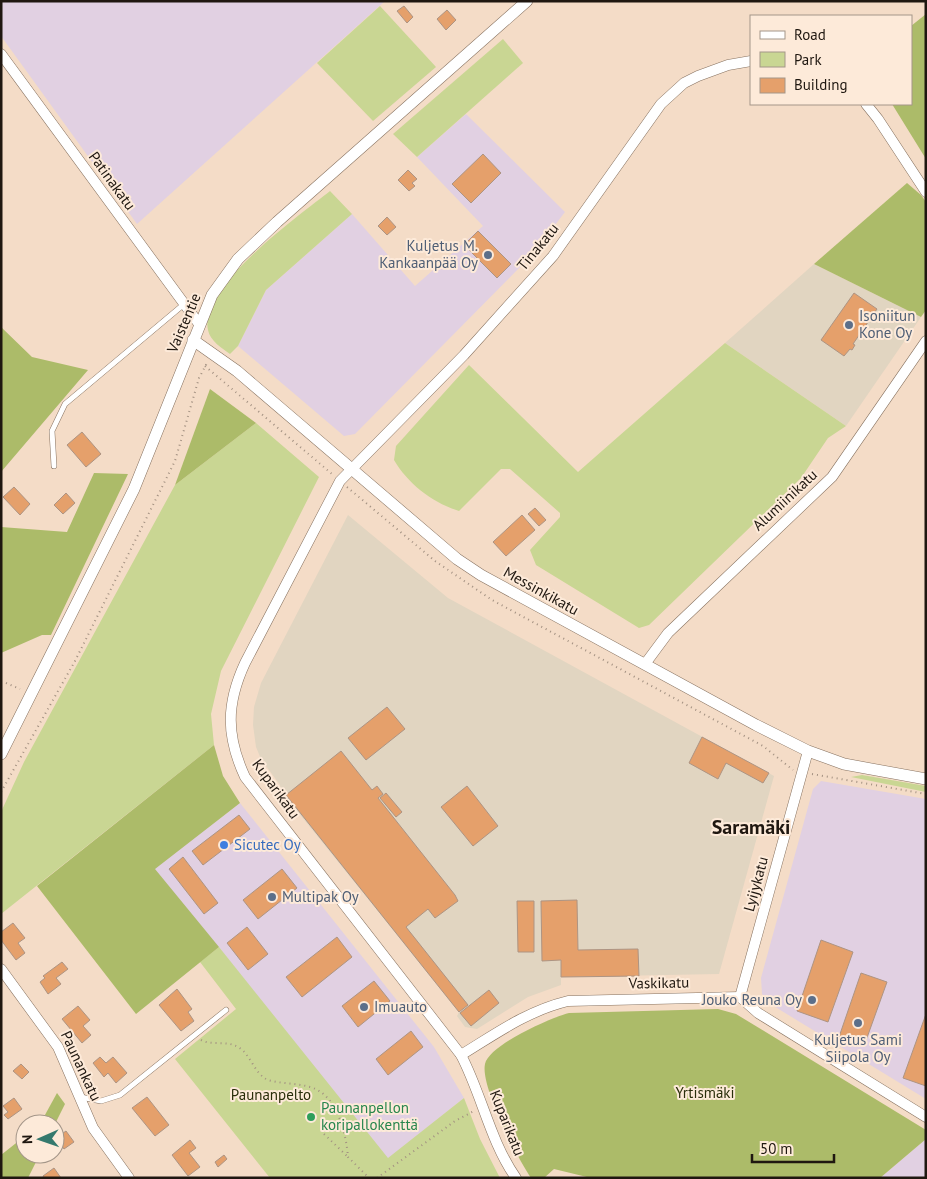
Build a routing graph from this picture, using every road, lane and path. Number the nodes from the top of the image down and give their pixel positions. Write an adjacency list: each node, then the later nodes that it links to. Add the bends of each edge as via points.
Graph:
1 (527, 1): 7 (street, Vaistentie, via 238,259 219,283)
2 (1, 54): 6 (street, Patinakatu)
3 (750, 60): 12 (street, Tinakatu, via 698,76 684,83 661,104 553,256 464,355)
4 (867, 105): 5 (street)
5 (926, 192)
6 (184, 305): 7 (street, Patinakatu); 11 (lane, via 65,404 52,431)
7 (199, 324): 8 (street, Vaistentie)
8 (193, 340): 10 (street, Messinkikatu); 15 (street, Vaistentie, via 134,489)
9 (926, 341): 13 (street, Alumiinikatu, via 832,477 668,633)
10 (213, 352): 12 (street, Messinkikatu); 19 (path, via 199,378 175,461 75,661)
11 (54, 466)
12 (351, 469): 13 (street, Messinkikatu, via 481,575); 24 (street, Kuparikatu, via 340,481 238,678 230,711 234,749 245,777)
13 (645, 664): 16 (street, Messinkikatu)
14 (6, 683): 15 (path)
15 (31, 694): 17 (street, Vaistentie)
16 (808, 751): 18 (street, Messinkikatu, via 844,764); 21 (street, Lyijykatu)
17 (1, 754)
18 (926, 779)
19 (1, 792)
20 (1, 969): 25 (street, Paunankatu, via 58,1047)
21 (740, 997): 24 (street, Vaskikatu, via 568,1001 543,1007 522,1017); 27 (street, via 758,1013)
22 (226, 1010): 23 (lane)
23 (195, 1036): 25 (lane, via 120,1095 101,1100); 29 (path, via 210,1043 238,1047 267,1079 311,1087 323,1094 338,1117)
24 (461, 1056): 26 (street, Kuparikatu)
25 (80, 1097): 30 (street, Paunankatu, via 94,1128)
26 (484, 1106): 32 (path, via 455,1121); 33 (street, Kuparikatu, via 497,1143)
27 (926, 1117)
28 (324, 1134): 29 (path)
29 (348, 1157): 31 (path)
30 (129, 1178)
31 (368, 1178)
32 (377, 1178)
33 (516, 1178)

